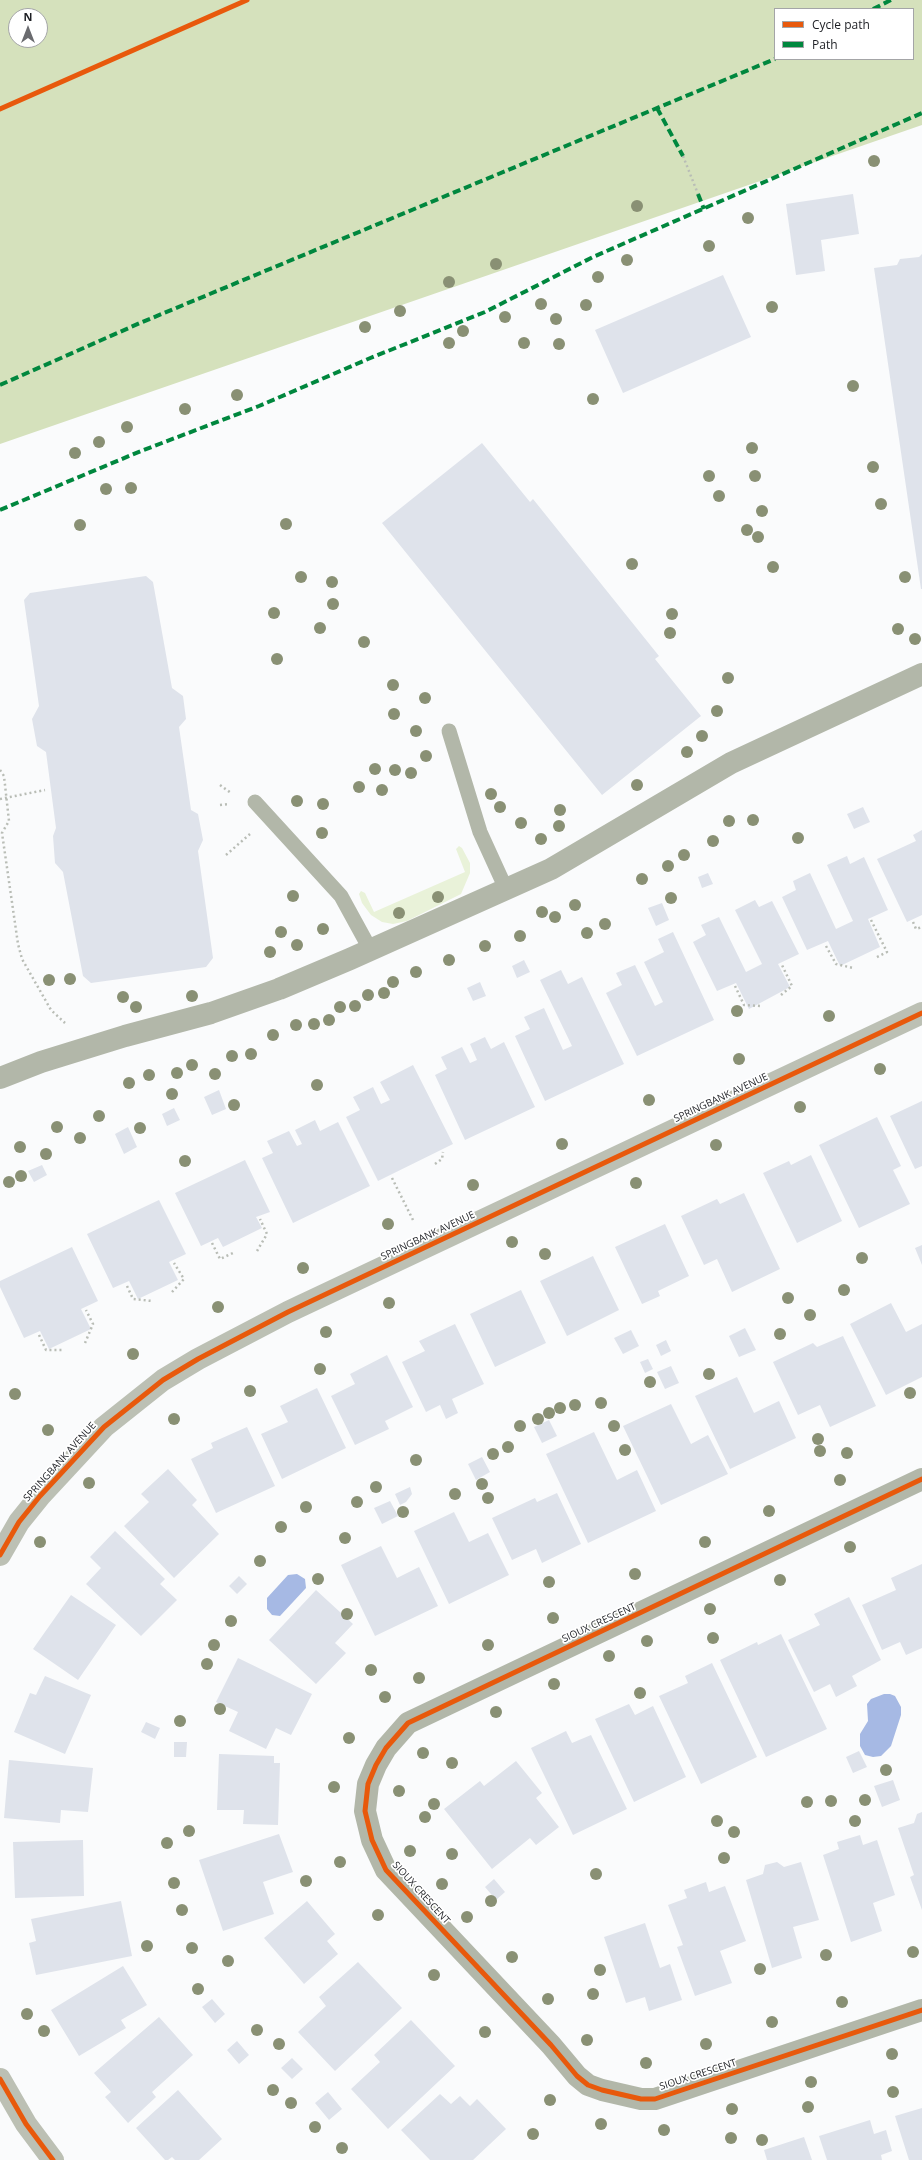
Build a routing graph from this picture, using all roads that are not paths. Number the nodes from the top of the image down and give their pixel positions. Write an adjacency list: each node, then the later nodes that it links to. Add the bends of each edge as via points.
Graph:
1 (922, 674): 4 (street, via 731,763 551,869)
2 (449, 731): 4 (lane, via 480,832)
3 (255, 802): 5 (lane, via 341,896)
4 (506, 889): 5 (street)
5 (370, 949): 7 (street, via 279,989 217,1011 125,1036 41,1062)
6 (922, 1013): 9 (main road, SPRINGBANK AVENUE, via 271,1320 198,1359 163,1380 104,1427 19,1522)
7 (0, 1078)
8 (922, 1479): 10 (street, SIOUX CRESCENT, via 408,1723 386,1748 376,1765 368,1784 365,1811 372,1840 386,1870 588,2085 641,2099 655,2099)
9 (0, 1555)
10 (922, 2010)
11 (0, 2079): 12 (main road, via 26,2124)
12 (53, 2160)

